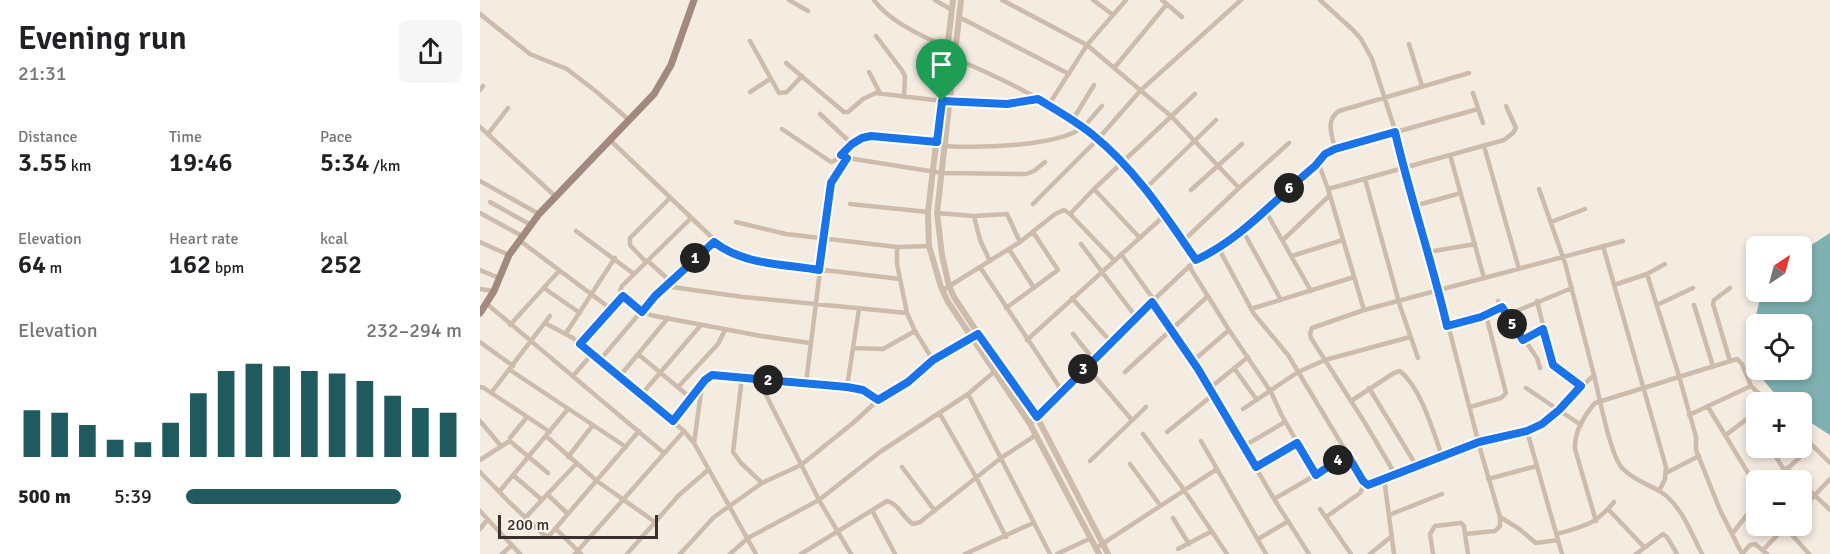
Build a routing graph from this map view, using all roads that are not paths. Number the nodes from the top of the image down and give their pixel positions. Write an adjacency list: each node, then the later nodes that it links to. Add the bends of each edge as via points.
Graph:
1 (694, 0): 54 (main road, via 671,65 654,94)
2 (789, 0): 15 (street)
3 (874, 0): 24 (street, via 887,15)
4 (935, 0): 14 (street)
5 (953, 0): 14 (street)
6 (961, 0): 18 (street)
7 (1002, 0): 22 (street)
8 (1093, 0): 17 (street)
9 (1126, 0): 17 (street)
10 (1162, 0): 13 (street)
11 (1241, 0): 37 (street)
12 (1320, 0): 43 (street, via 1361,39)
13 (1167, 4): 19 (street); 29 (street)
14 (952, 10): 24 (street)
15 (808, 11)
16 (480, 14): 54 (street, via 530,54 567,69)
17 (1113, 15): 22 (street)
18 (959, 17): 25 (street); 32 (street)
19 (1182, 17)
20 (876, 36): 42 (street, via 901,69)
21 (750, 41): 34 (street)
22 (1087, 45): 29 (street); 32 (street)
23 (1409, 45): 36 (street)
24 (948, 47): 25 (street); 26 (street)
25 (956, 50): 27 (street)
26 (947, 55): 27 (street); 45 (street)
27 (954, 58): 44 (street); 46 (street)
28 (786, 63): 33 (street)
29 (1114, 68): 37 (street)
30 (869, 72): 39 (street)
31 (1469, 73): 36 (street)
32 (1070, 74): 48 (street)
33 (802, 76): 34 (street, via 782,94); 39 (street, via 844,112 868,95)
34 (770, 79): 38 (street)
35 (1094, 85): 56 (street)
36 (1422, 86): 43 (street)
37 (1142, 90): 53 (street); 63 (street)
38 (750, 92)
39 (880, 93): 42 (street)
40 (1473, 93): 51 (street)
41 (1195, 94): 53 (street)
42 (904, 97): 45 (street)
43 (1384, 97): 61 (street); 72 (street, via 1334,115 1330,123)
44 (1038, 99): 46 (street, via 1007,104); 48 (street)
45 (942, 101): 46 (street); 66 (street)
46 (950, 102): 70 (street)
47 (1102, 105): 59 (street)
48 (1048, 106): 56 (street)
49 (1506, 106): 71 (street, via 1515,130 1504,141)
50 (508, 108): 62 (street)
51 (1478, 108): 57 (street); 61 (street)
52 (820, 114): 68 (street)
53 (1172, 117): 65 (street); 77 (street)
54 (629, 120): 64 (main road)
55 (1216, 120): 65 (street)
56 (1072, 121): 59 (street)
57 (1483, 123)
58 (480, 127): 62 (street)
59 (1082, 128): 63 (street); 70 (street, via 1031,143 974,148)
60 (782, 129): 74 (street, via 831,162)
61 (1395, 132): 72 (street); 79 (street)
62 (488, 134): 92 (street)
63 (1098, 139): 77 (street); 96 (street)
64 (610, 140): 92 (main road); 93 (street)
65 (1195, 141): 78 (street); 84 (street)
66 (937, 142): 68 (street, via 871,136); 80 (street)
67 (1289, 143): 85 (street)
68 (852, 144): 74 (street)
69 (1242, 144): 78 (street)
70 (945, 146): 81 (street)
71 (1484, 146): 73 (street); 144 (street)
72 (1335, 149): 76 (street)
73 (1450, 155): 79 (street); 90 (street)
74 (844, 156): 80 (street); 115 (street, via 831,183)
75 (1045, 162): 81 (street, via 1026,174)
76 (1318, 162): 87 (street); 99 (street)
77 (1124, 163): 84 (street); 86 (street)
78 (1218, 165): 85 (street); 89 (street)
79 (1403, 168): 82 (street); 97 (street)
80 (933, 172): 81 (street); 100 (street)
81 (942, 173): 102 (street)
82 (1365, 179): 87 (street); 176 (street)
83 (480, 181): 103 (street)
84 (1146, 188): 105 (street)
85 (1239, 188): 119 (street)
86 (1094, 189): 104 (street); 116 (street)
87 (1328, 189): 91 (street)
88 (1539, 189): 109 (street)
89 (1191, 190)
90 (1461, 193): 97 (street); 125 (street)
91 (1330, 195): 117 (street); 118 (street)
92 (555, 196): 103 (main road)
93 (670, 198): 107 (street); 139 (street, via 630,238 630,244)
94 (490, 202): 110 (street)
95 (849, 204): 100 (street)
96 (1033, 204)
97 (1414, 206): 131 (street)
98 (1585, 209): 109 (street)
99 (1265, 210): 112 (street); 117 (street)
100 (928, 212): 126 (street)
101 (480, 213): 114 (street)
102 (937, 213): 106 (street); 157 (street)
103 (539, 214): 110 (main road)
104 (1070, 214): 113 (street, via 1061,211); 137 (street)
105 (1166, 215): 116 (street); 119 (street)
106 (974, 216): 123 (street, via 1007,214); 140 (street)
107 (690, 219): 122 (street); 139 (street)
108 (736, 222): 115 (street)
109 (1551, 222): 136 (street)
110 (531, 225): 114 (main road)
111 (576, 231): 135 (street)
112 (1242, 231): 130 (street); 172 (street)
113 (1033, 232): 123 (street); 159 (street, via 1058,270)
114 (521, 238): 133 (main road); 147 (street)
115 (823, 238): 128 (street); 146 (street)
116 (1140, 238): 132 (street)
117 (1283, 240): 134 (street)
118 (1343, 240): 134 (street); 151 (street)
119 (1183, 241): 138 (street)
120 (1623, 241): 127 (street)
121 (480, 242): 133 (street)
122 (714, 242): 146 (street, via 746,258); 155 (street)
123 (1020, 242): 129 (street)
124 (1081, 244): 148 (street)
125 (1475, 244): 131 (street); 153 (street)
126 (929, 246): 128 (street); 164 (street)
127 (1603, 246): 136 (street); 156 (street)
128 (897, 247): 154 (street)
129 (1009, 249): 140 (street); 159 (street)
130 (1220, 249): 138 (street); 185 (street)
131 (1428, 252): 165 (street)
132 (1121, 254): 137 (street); 173 (street)
133 (509, 255): 152 (main road)
134 (1292, 256): 167 (street)
135 (615, 258): 149 (street); 168 (street)
136 (1563, 258): 144 (street); 160 (street)
137 (1114, 260): 148 (street)
138 (1196, 260): 142 (street)
139 (647, 261): 149 (street); 155 (street)
140 (990, 261): 143 (street)
141 (1665, 264): 150 (street)
142 (1189, 266): 170 (street); 173 (street)
143 (980, 267): 157 (street); 182 (street)
144 (1519, 269): 153 (street)
145 (480, 270): 152 (street)
146 (819, 270): 154 (street); 178 (street)
147 (559, 271): 158 (street); 168 (street)
148 (1102, 272): 171 (street); 194 (street)
149 (634, 274): 169 (street, via 620,288)
150 (1647, 274): 156 (street); 180 (street)
151 (1354, 276): 167 (street); 186 (street)
152 (499, 278): 166 (main road)
153 (1484, 278): 165 (street)
154 (900, 279): 189 (street)
155 (667, 284): 178 (street); 187 (street)
156 (1614, 285): 251 (street)
157 (949, 286): 164 (street); 207 (street)
158 (544, 288): 190 (street); 197 (street)
159 (1034, 288): 182 (street)
160 (1572, 288): 175 (street); 237 (street)
161 (1693, 288): 180 (street)
162 (1730, 288): 226 (street, via 1713,304)
163 (480, 289): 166 (street)
164 (943, 290): 207 (street)
165 (1439, 290): 176 (street); 199 (street)
166 (494, 291): 177 (main road)
167 (1311, 291): 172 (street)
168 (591, 294): 183 (street); 190 (street)
169 (623, 296): 183 (street); 187 (street)
170 (1208, 296): 203 (street); 204 (street)
171 (1072, 298): 209 (street); 213 (street)
172 (1281, 300): 185 (street)
173 (1153, 301): 194 (street); 203 (street)
174 (1498, 301): 181 (street)
175 (1537, 301): 192 (street); 200 (street)
176 (1398, 302): 186 (street); 208 (street)
177 (487, 304): 188 (main road); 197 (street)
178 (814, 304): 184 (street); 214 (street)
179 (1694, 304): 229 (street)
180 (1657, 305): 239 (street)
181 (1502, 307): 191 (street); 192 (street)
182 (1006, 308): 209 (street)
183 (611, 309): 215 (street)
184 (859, 309): 189 (street); 216 (street)
185 (1251, 309): 236 (street)
186 (1364, 310): 224 (street, via 1312,328 1311,338)
187 (642, 312): 195 (street); 222 (street)
188 (480, 313)
189 (907, 313): 202 (street)
190 (580, 314): 205 (street)
191 (1486, 315): 199 (street); 268 (street, via 1506,393)
192 (1507, 315): 210 (street)
193 (550, 316): 196 (street)
194 (1136, 317): 213 (street)
195 (668, 318): 198 (street); 218 (street)
196 (545, 323): 205 (street); 212 (street)
197 (510, 325): 212 (street)
198 (700, 325): 201 (street); 234 (street)
199 (1447, 326): 268 (street)
200 (1543, 329): 210 (street); 245 (street, via 1553,365)
201 (725, 330): 214 (street); 248 (street, via 718,344)
202 (915, 330): 216 (street, via 883,349); 223 (street)
203 (1172, 330): 225 (street); 235 (street)
204 (1229, 330): 219 (street); 225 (street)
205 (566, 333): 215 (street)
206 (1073, 334): 221 (street)
207 (975, 335): 223 (street); 227 (street); 233 (street)
208 (1410, 337): 220 (street); 224 (street)
209 (1027, 340): 254 (street)
210 (1523, 340): 232 (street)
211 (480, 342): 230 (street)
212 (531, 342): 230 (street); 238 (street)
213 (1110, 342): 221 (street)
214 (810, 343): 243 (street)
215 (580, 344): 217 (street)
216 (853, 348): 249 (street)
217 (592, 354): 222 (street); 238 (street)
218 (638, 354): 234 (street); 240 (street)
219 (1248, 357): 231 (street); 255 (street)
220 (1418, 358)
221 (1093, 359): 228 (street)
222 (600, 360): 240 (street)
223 (933, 360): 262 (street, via 908,382)
224 (1325, 360): 236 (street); 264 (street)
225 (1193, 361): 252 (street)
226 (1730, 361): 229 (street); 246 (street, via 1740,362)
227 (1001, 366): 233 (street); 275 (street)
228 (1086, 366): 254 (street); 276 (street)
229 (1713, 366): 239 (street)
230 (511, 368): 257 (street); 269 (street)
231 (1234, 368): 252 (street); 263 (street)
232 (1540, 368)
233 (995, 371): 259 (street); 281 (street)
234 (660, 372): 248 (street); 258 (street)
235 (1125, 372)
236 (1298, 372): 255 (street); 302 (street)
237 (1594, 375): 245 (street); 265 (street)
238 (573, 376): 284 (street)
239 (1679, 376): 251 (street); 273 (street)
240 (619, 377): 258 (street)
241 (742, 377): 242 (street); 244 (street, via 712,375); 336 (street, via 733,452)
242 (758, 379): 243 (street); 315 (street)
243 (806, 383): 249 (street)
244 (702, 385): 261 (street); 295 (street)
245 (1581, 386): 271 (street)
246 (1751, 386): 256 (street); 267 (street)
247 (480, 387): 257 (street)
248 (678, 387): 261 (street)
249 (847, 387): 262 (street, via 863,390)
250 (1526, 387): 271 (street)
251 (1643, 387): 265 (street); 325 (street)
252 (1210, 388): 260 (street)
253 (1370, 388): 264 (street); 303 (street, via 1394,373 1403,373 1423,406); 316 (street)
254 (1062, 391): 275 (street)
255 (1271, 392): 263 (street); 280 (street)
256 (1757, 392)
257 (491, 393): 274 (street)
258 (641, 394): 278 (street)
259 (968, 394): 272 (street); 307 (street)
260 (1214, 394): 287 (street); 299 (street)
261 (692, 399): 278 (street)
262 (878, 400): 315 (street)
263 (1257, 400): 270 (street)
264 (1351, 401): 327 (street)
265 (1600, 401): 283 (street); 339 (street, via 1620,465)
266 (1146, 407): 276 (street)
267 (1708, 407): 273 (street); 291 (street)
268 (1470, 408): 294 (street)
269 (568, 409): 282 (street); 288 (street)
270 (1243, 409)
271 (1559, 410): 283 (street); 286 (street)
272 (940, 414): 330 (street); 349 (street, via 880,452)
273 (1689, 415): 304 (street)
274 (527, 417): 288 (street); 292 (street)
275 (1037, 417): 281 (street); 385 (street)
276 (1132, 420): 311 (street)
277 (1746, 420): 291 (street)
278 (673, 421): 285 (street)
279 (480, 422): 298 (street)
280 (1285, 422): 296 (street); 299 (street)
281 (1030, 424): 290 (street)
282 (593, 425): 300 (street); 306 (street)
283 (1581, 425): 367 (street, via 1575,449)
284 (639, 431): 300 (street); 301 (street)
285 (684, 431): 295 (street); 301 (street)
286 (1527, 431): 294 (street); 317 (street)
287 (1167, 432)
288 (548, 434): 305 (street); 306 (street)
289 (1143, 434): 338 (street)
290 (1036, 435): 307 (street); 383 (street)
291 (1726, 435): 323 (street)
292 (510, 438)
293 (1201, 441): 320 (street)
294 (1479, 442): 303 (street); 333 (street)
295 (694, 443): 322 (street)
296 (1297, 443): 319 (street); 329 (street)
297 (1812, 445): 312 (street)
298 (501, 446): 305 (street, via 511,442); 310 (street)
299 (1244, 446): 319 (street)
300 (626, 447): 335 (street)
301 (664, 453): 348 (street)
302 (1347, 454): 329 (street); 337 (street)
303 (1442, 456): 316 (street)
304 (1699, 456): 325 (street); 376 (street)
305 (528, 457): 326 (street); 328 (street)
306 (568, 457): 313 (street)
307 (1001, 458): 330 (street); 370 (street)
308 (1778, 458): 321 (street)
309 (1799, 458): 321 (street)
310 (480, 460)
311 (1090, 461)
312 (1830, 463)
313 (576, 464): 335 (street); 342 (street)
314 (1130, 464): 351 (street)
315 (801, 465): 336 (street); 349 (street)
316 (1416, 465): 327 (street)
317 (1537, 466): 333 (street); 381 (street)
318 (902, 467): 358 (street)
319 (1256, 467): 346 (street)
320 (1217, 469): 338 (street); 384 (street)
321 (1786, 469)
322 (708, 470): 352 (street); 368 (street)
323 (1747, 470)
324 (480, 472): 332 (street)
325 (1666, 473): 339 (street)
326 (548, 474)
327 (1395, 474): 331 (street)
328 (513, 475): 340 (street); 345 (street)
329 (1316, 475): 346 (street)
330 (976, 477): 358 (street); 380 (street)
331 (1384, 478): 337 (street); 360 (street)
332 (482, 479): 340 (street)
333 (1488, 479): 363 (street)
334 (1830, 479): 344 (street)
335 (597, 481): 348 (street); 359 (street)
336 (762, 483): 352 (street)
337 (1365, 483): 362 (street, via 1360,493)
338 (1184, 489): 351 (street); 373 (street)
339 (1659, 491): 417 (street, via 1679,511)
340 (499, 492): 364 (street)
341 (1812, 493): 344 (street)
342 (547, 494): 345 (street); 359 (street)
343 (1443, 494): 360 (street)
344 (1815, 496): 347 (street); 356 (street)
345 (542, 499): 364 (street)
346 (1274, 499): 369 (street)
347 (1812, 499)
348 (624, 500): 368 (street); 392 (street)
349 (819, 500): 374 (street); 382 (street)
350 (1614, 502): 354 (street)
351 (1160, 505): 385 (street)
352 (730, 506): 382 (street); 397 (street)
353 (1320, 508): 362 (street)
354 (1608, 509): 367 (street); 388 (street)
355 (872, 510): 358 (street, via 890,501 913,524); 374 (street); 401 (street)
356 (1830, 510)
357 (480, 511): 366 (street)
358 (935, 511)
359 (568, 514): 372 (street)
360 (1389, 515): 377 (street)
361 (1746, 516): 376 (street)
362 (1326, 517): 409 (street)
363 (1500, 517): 375 (street, via 1498,530); 381 (street, via 1536,543)
364 (525, 518): 372 (street, via 546,536)
365 (1173, 518): 386 (street)
366 (487, 519): 371 (street); 387 (street)
367 (1596, 521): 381 (street)
368 (655, 522): 396 (street)
369 (1287, 522): 384 (street); 408 (street)
370 (1033, 523): 380 (street); 403 (street)
371 (480, 529)
372 (556, 529): 392 (street)
373 (1212, 531): 386 (street); 406 (street)
374 (838, 532): 393 (street); 400 (street)
375 (1465, 534): 412 (street, via 1461,523 1435,526 1430,534); 413 (street)
376 (1732, 534): 418 (street)
377 (1392, 536): 410 (street); 411 (street)
378 (1778, 536): 391 (street)
379 (1794, 536): 419 (street)
380 (1006, 537): 402 (street)
381 (1558, 537): 414 (street)
382 (748, 538): 398 (street); 399 (street)
383 (1091, 538): 390 (street); 404 (street)
384 (1258, 539): 407 (street)
385 (1103, 544): 390 (street); 405 (street)
386 (1188, 544): 389 (street)
387 (512, 545): 394 (street); 395 (street)
388 (1644, 547): 415 (street); 416 (street, via 1663,534)
389 (1178, 549)
390 (1098, 551)
391 (1765, 552): 418 (street, via 1753,544)
392 (578, 553)
393 (805, 553)
394 (501, 554)
395 (520, 554)
396 (627, 554)
397 (680, 554)
398 (730, 554)
399 (756, 554)
400 (850, 554)
401 (895, 554)
402 (965, 554)
403 (1050, 554)
404 (1057, 554)
405 (1108, 554)
406 (1227, 554)
407 (1266, 554)
408 (1309, 554)
409 (1351, 554)
410 (1370, 554)
411 (1394, 554)
412 (1431, 554)
413 (1468, 554)
414 (1562, 554)
415 (1636, 554)
416 (1677, 554)
417 (1702, 554)
418 (1742, 554)
419 (1809, 554)

